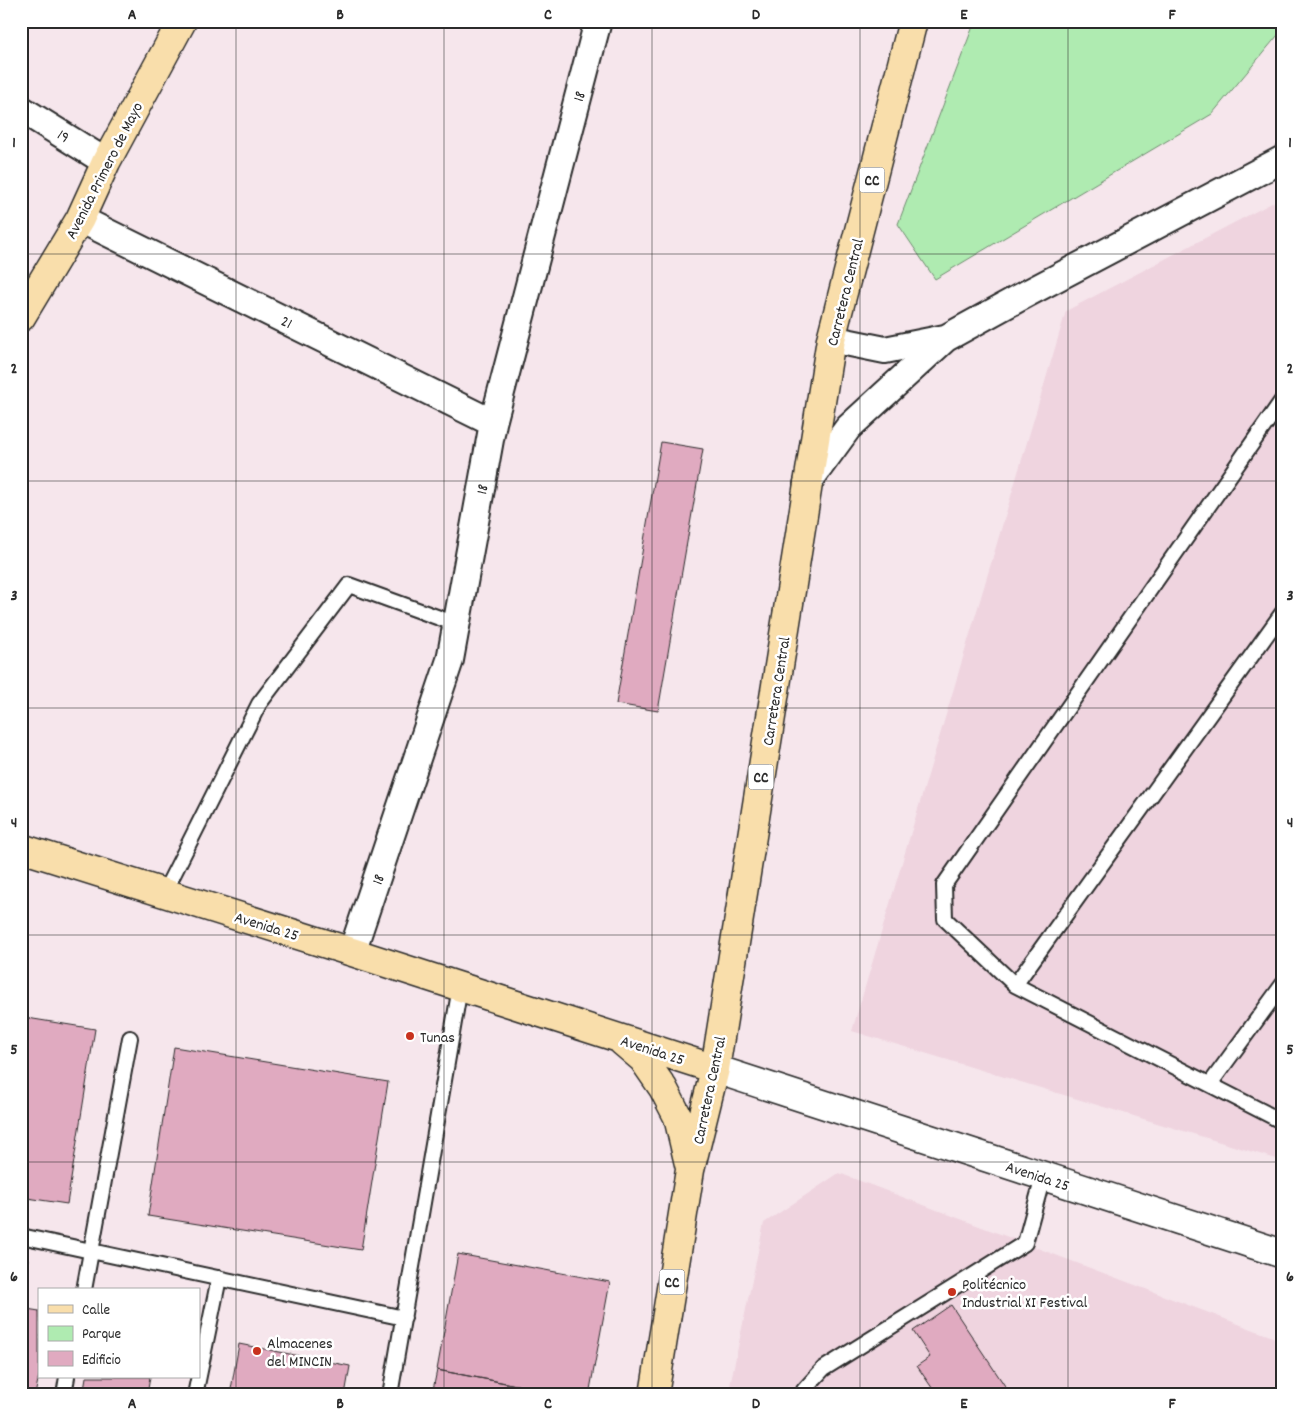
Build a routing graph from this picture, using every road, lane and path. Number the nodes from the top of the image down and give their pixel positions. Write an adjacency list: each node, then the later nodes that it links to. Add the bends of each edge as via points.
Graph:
1 (182, 21): 6 (main road, Avenida Primero de Mayo)
2 (598, 21): 12 (street, 18)
3 (913, 21): 10 (main road, Carretera Central / CC)
4 (21, 109): 6 (street, 19)
5 (1283, 159): 9 (street)
6 (106, 162): 7 (main road, Avenida Primero de Mayo)
7 (80, 219): 8 (main road, Avenida Primero de Mayo); 12 (street, 21)
8 (21, 317)
9 (946, 338): 10 (street, via 885,350); 13 (street, via 848,428)
10 (831, 339): 13 (main road, Carretera Central / CC)
11 (1283, 399): 20 (lane, via 944,885 945,919)
12 (493, 423): 15 (street, 18)
13 (807, 484): 24 (main road, Carretera Central / CC)
14 (1283, 612): 20 (lane)
15 (456, 624): 17 (lane, via 349,586 259,704); 18 (street, 18, via 450,660)
16 (21, 848): 17 (main road, Avenida 25)
17 (164, 893): 18 (main road, Avenida 25)
18 (352, 952): 21 (main road, Avenida 25)
19 (1283, 984): 25 (lane)
20 (1015, 985): 25 (lane)
21 (460, 987): 23 (main road, Avenida 25); 34 (lane)
22 (130, 1038): 30 (lane)
23 (618, 1038): 24 (main road, Avenida 25); 27 (main road, via 643,1059 663,1088 678,1117)
24 (715, 1069): 27 (main road, Carretera Central / CC); 28 (street, Avenida 25)
25 (1210, 1084): 26 (lane)
26 (1283, 1122)
27 (690, 1170): 41 (main road, Carretera Central / CC)
28 (1043, 1176): 31 (street, Avenida 25); 42 (lane, via 1025,1243 823,1369)
29 (21, 1236): 30 (lane)
30 (91, 1250): 32 (lane); 33 (lane)
31 (1283, 1254)
32 (219, 1278): 34 (lane); 35 (lane)
33 (84, 1288)
34 (404, 1318): 40 (lane)
35 (200, 1371)
36 (68, 1378): 38 (lane)
37 (198, 1378): 39 (lane)
38 (64, 1395)
39 (195, 1395)
40 (390, 1395)
41 (654, 1395)
42 (803, 1395)

